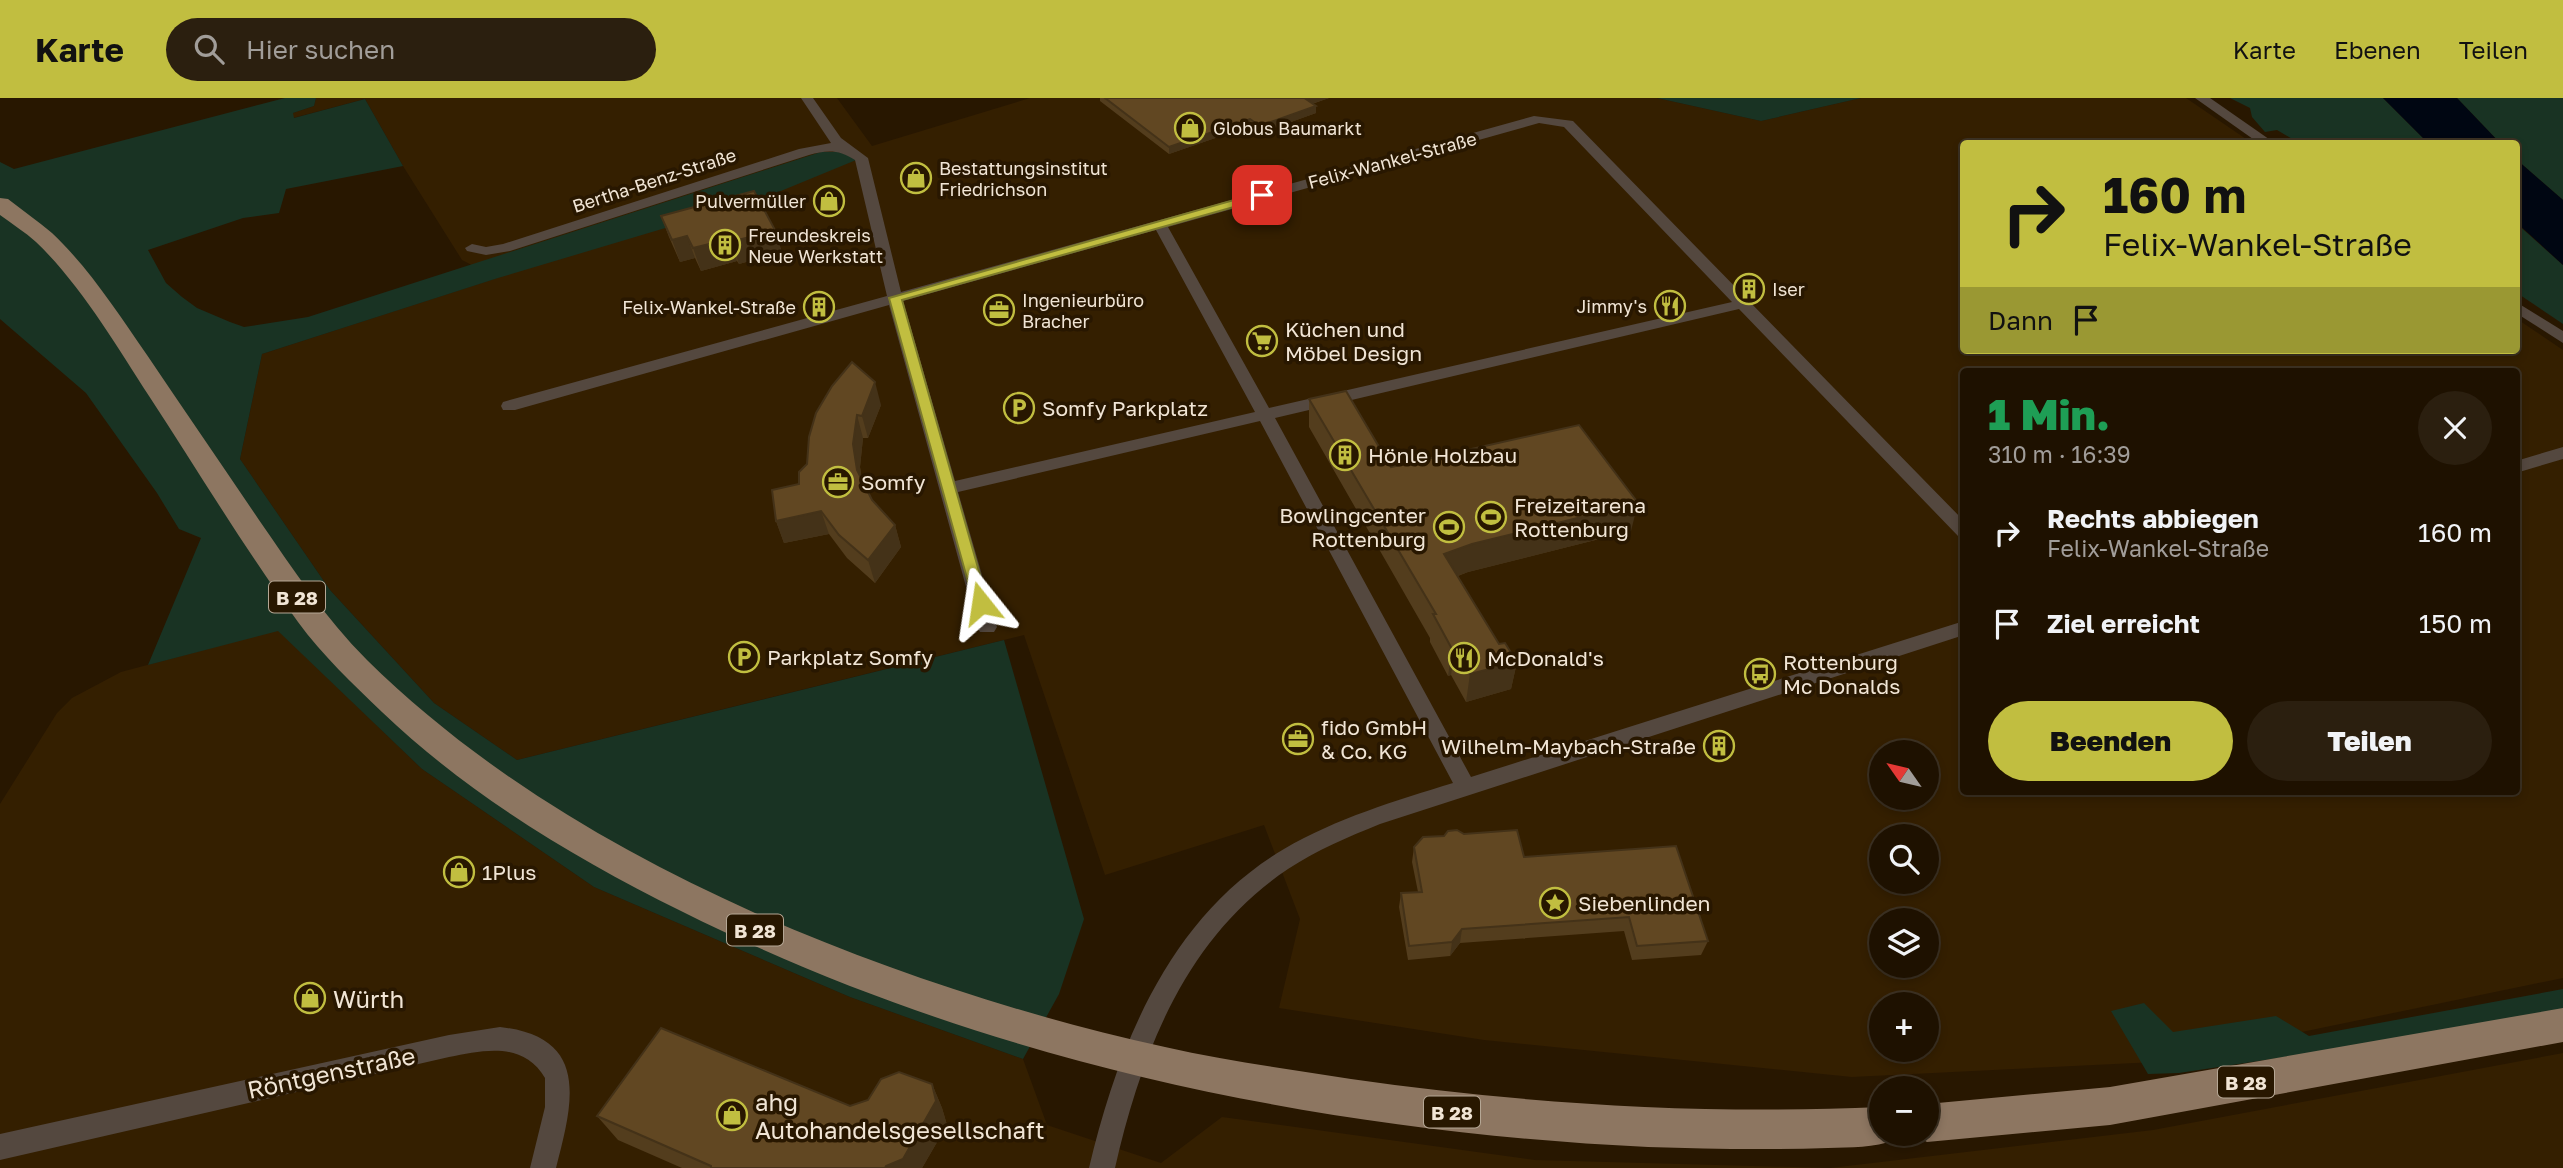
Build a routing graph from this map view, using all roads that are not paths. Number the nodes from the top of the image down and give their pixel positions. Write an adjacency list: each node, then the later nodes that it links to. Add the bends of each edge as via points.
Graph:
1 (807, 98): 4 (street, via 836,141)
2 (2201, 98): 3 (street)
3 (2264, 140)
4 (848, 148): 7 (street, Bertha-Benz-Straße, via 804,152 505,248); 8 (street, via 860,158)
5 (0, 204): 22 (main road, B 28, via 44,238 103,308 319,628 399,709 458,758 633,872 781,942 920,995)
6 (1159, 224): 8 (street, Felix-Wankel-Straße); 9 (street, Felix-Wankel-Straße, via 1539,119 1554,120 1568,124); 13 (street)
7 (472, 248)
8 (895, 298): 12 (street, Felix-Wankel-Straße); 16 (street)
9 (1741, 304): 13 (street); 17 (street, Felix-Wankel-Straße)
10 (2520, 309): 11 (street)
11 (2563, 338)
12 (509, 406)
13 (1262, 414): 16 (street); 20 (street)
14 (2563, 453): 15 (street)
15 (2520, 466)
16 (950, 488): 18 (street)
17 (1960, 528)
18 (987, 627)
19 (1960, 629): 20 (street)
20 (1467, 789): 22 (street, via 1374,817 1266,872 1209,927 1184,960 1160,995)
21 (2563, 1025): 23 (main road, B 28, via 2110,1106)
22 (1132, 1057): 24 (main road, B 28, via 1332,1095 1532,1120 1730,1130); 27 (street)
23 (1939, 1122)
24 (1869, 1126)
25 (0, 1147): 26 (street, Röntgenstraße, via 449,1046 517,1039 551,1064 560,1086)
26 (543, 1168)
27 (1102, 1168)

